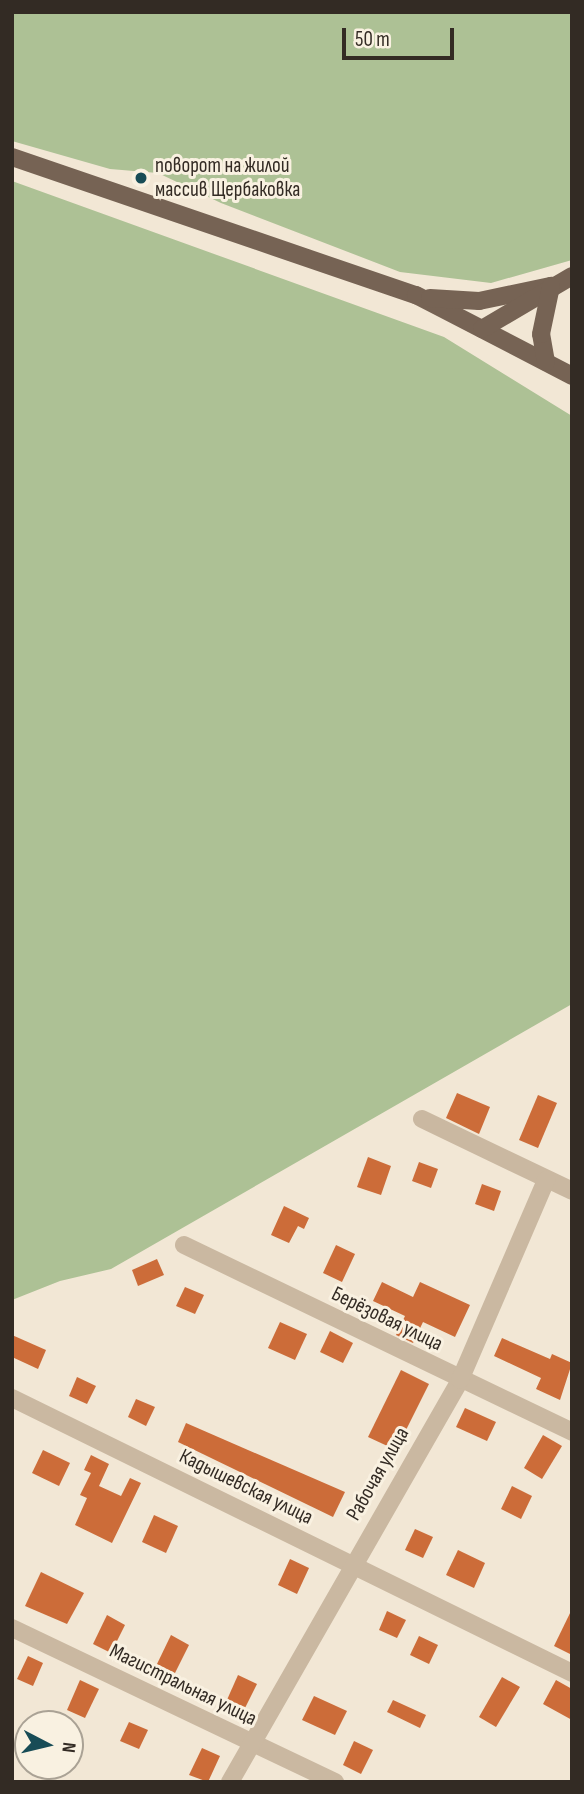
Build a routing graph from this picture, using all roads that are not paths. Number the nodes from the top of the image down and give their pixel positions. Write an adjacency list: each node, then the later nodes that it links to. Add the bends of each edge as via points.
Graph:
1 (12, 157): 4 (main road)
2 (572, 276): 3 (main road)
3 (551, 286): 4 (main road, via 480,301); 5 (main road); 6 (main road, via 541,334)
4 (416, 295): 5 (main road)
5 (482, 329): 6 (main road)
6 (545, 362): 7 (main road)
7 (572, 376)
8 (422, 1119): 9 (street)
9 (546, 1180): 10 (street); 12 (street, Рабочая улица)
10 (572, 1191)
11 (184, 1245): 12 (street, Берёзовая улица)
12 (460, 1380): 14 (street, Берёзовая улица); 15 (street, Рабочая улица)
13 (12, 1398): 15 (street, Кадышевская улица)
14 (572, 1432)
15 (352, 1564): 17 (street, Кадышевская улица); 18 (street, Рабочая улица)
16 (12, 1628): 18 (street, Магистральная улица)
17 (572, 1673)
18 (253, 1744): 19 (street, Рабочая улица); 20 (street, Магистральная улица)
19 (230, 1782)
20 (335, 1782)

